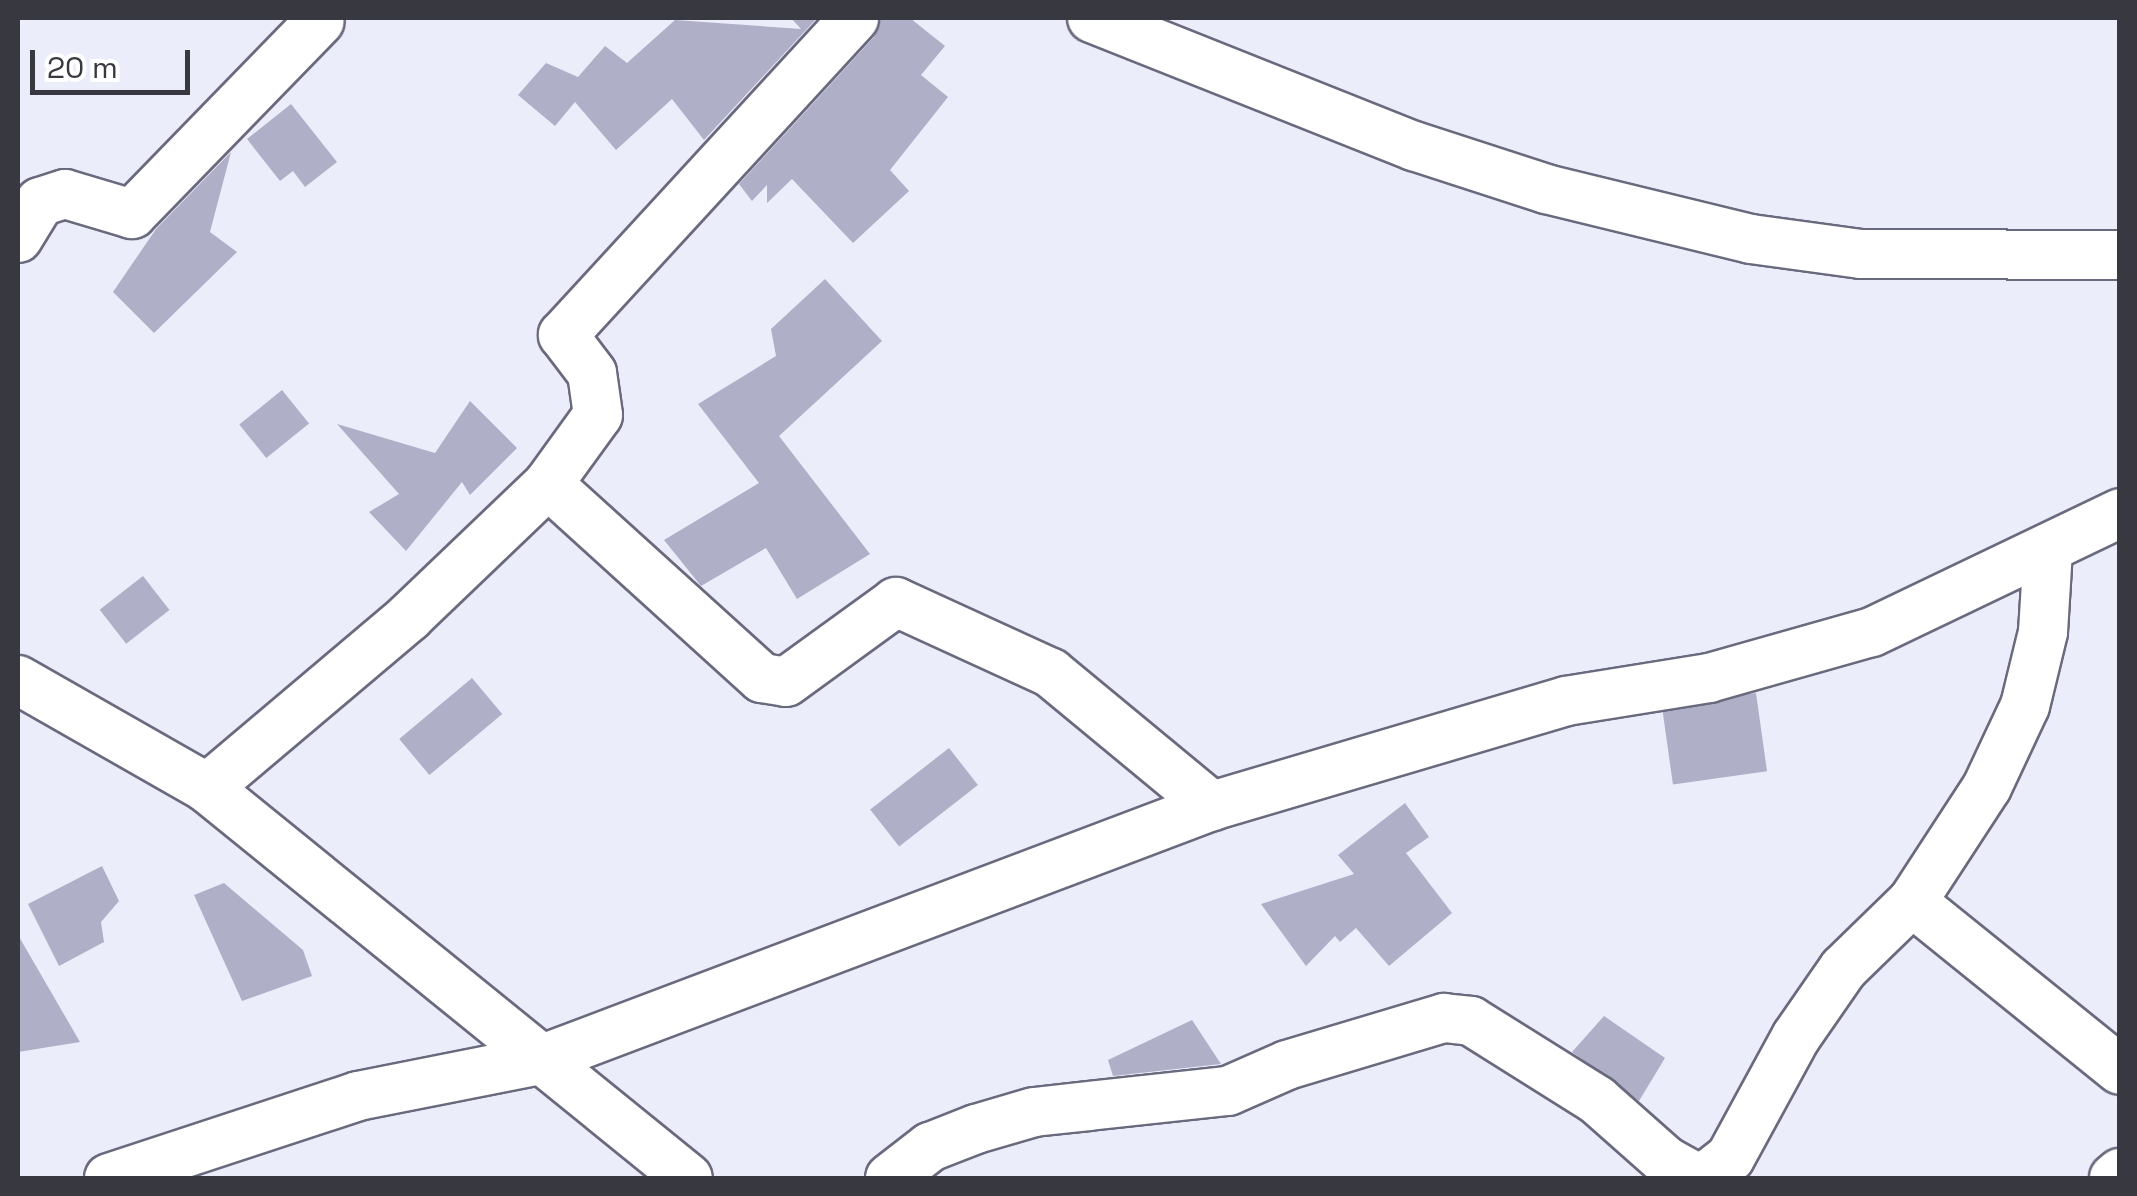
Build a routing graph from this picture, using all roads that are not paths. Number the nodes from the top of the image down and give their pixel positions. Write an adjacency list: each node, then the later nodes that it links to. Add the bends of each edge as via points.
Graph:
1 (854, 18): 6 (street, via 562,335 592,373 598,415)
2 (1092, 18): 5 (street, via 1414,146 1546,190 1752,240 1862,254)
3 (320, 22): 4 (street, via 132,214 64,194 40,202)
4 (18, 238)
5 (2120, 255)
6 (548, 484): 10 (street, via 409,617); 11 (street, via 762,678 786,682 896,602 1051,673)
7 (2120, 513): 8 (street)
8 (2048, 550): 11 (street, via 1872,632 1709,678 1566,701); 12 (street, via 2043,632 2025,706 1987,787)
9 (18, 680): 10 (street)
10 (207, 788): 13 (street)
11 (1212, 806): 13 (street)
12 (1912, 902): 14 (street); 19 (street, via 1843,969 1796,1037 1730,1158)
13 (540, 1060): 16 (street, via 358,1096); 17 (street)
14 (2120, 1070)
15 (2120, 1173): 20 (street)
16 (109, 1178)
17 (688, 1178)
18 (890, 1178): 19 (street, via 930,1147 1034,1112 1228,1091 1287,1065 1444,1018 1471,1022 1597,1100 1666,1161)
19 (1701, 1178)
20 (2114, 1178)

